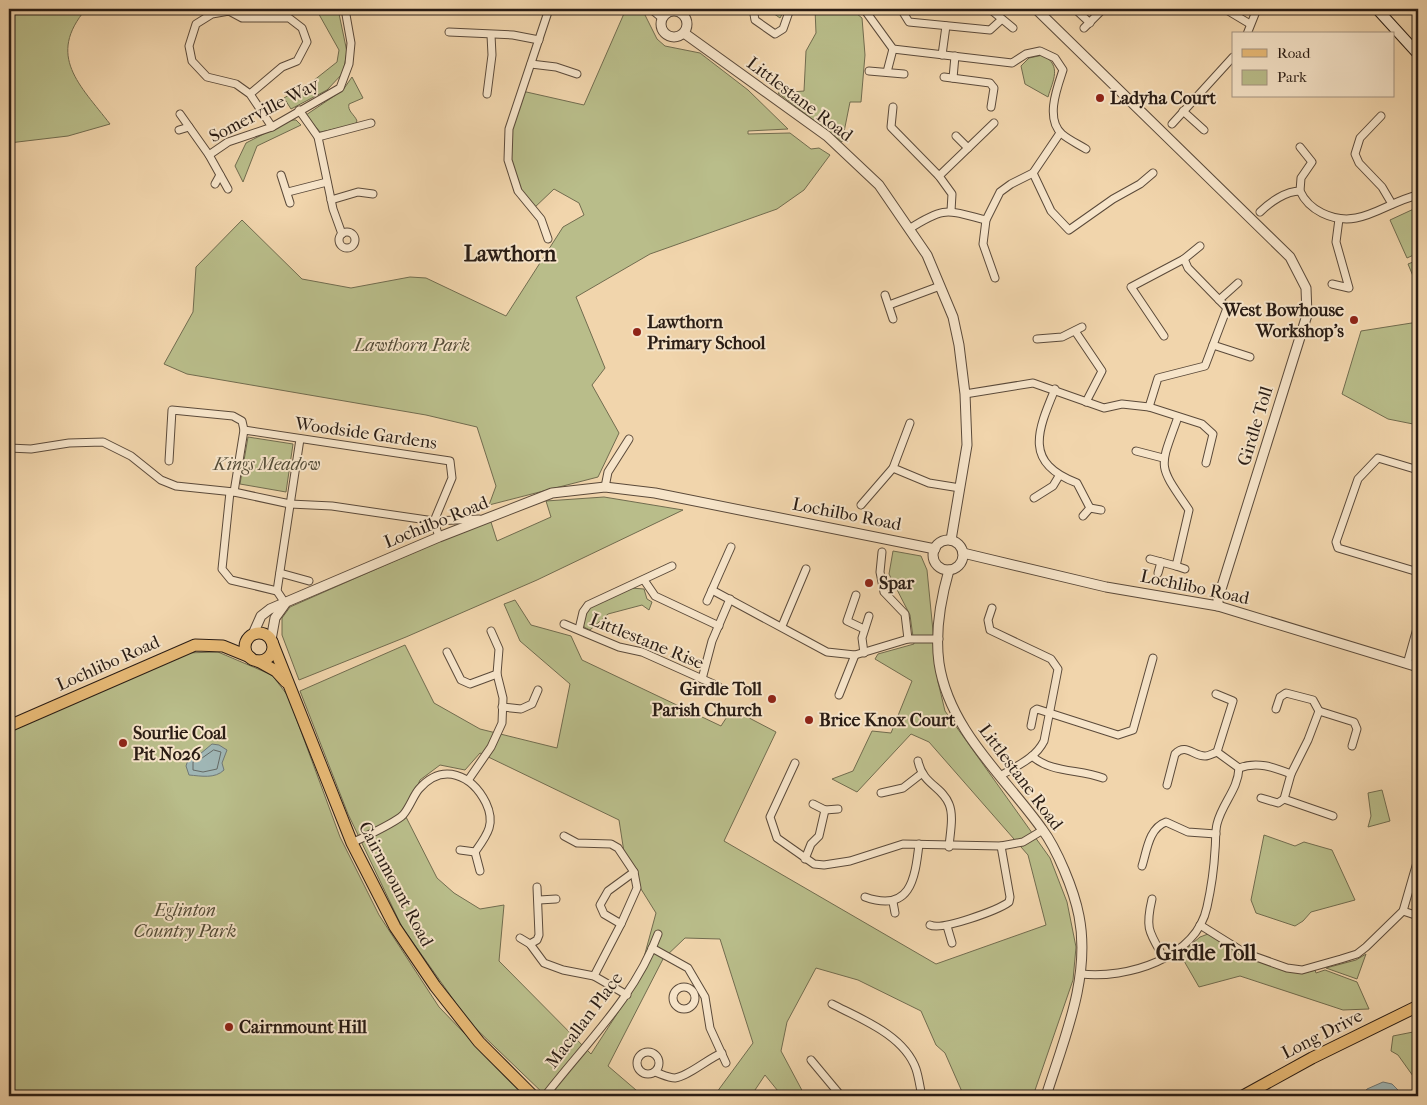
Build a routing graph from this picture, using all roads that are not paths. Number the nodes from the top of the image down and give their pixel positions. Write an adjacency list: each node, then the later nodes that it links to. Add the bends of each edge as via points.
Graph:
1 (345, 9): 42 (street, Somerville Way, via 351,43 349,64 340,88)
2 (549, 9): 25 (street)
3 (651, 9): 16 (street)
4 (753, 9): 5 (street, via 755,20 775,34 783,29)
5 (790, 9)
6 (901, 9): 19 (street, via 909,22)
7 (990, 9): 17 (street)
8 (1036, 9): 150 (street, Girdle Toll, via 1290,257 1306,288 1307,315)
9 (1075, 9): 10 (street, via 1087,26)
10 (1103, 9)
11 (1225, 9): 18 (street)
12 (1257, 9): 18 (street)
13 (1377, 9): 27 (main road)
14 (866, 10): 26 (street)
15 (683, 11): 16 (street, via 669,12); 23 (street, via 687,23)
16 (662, 18): 23 (street, via 660,28 665,34 676,37)
17 (1001, 20): 19 (street, via 990,30); 20 (street)
18 (1250, 24): 22 (street)
19 (946, 26): 28 (street)
20 (1013, 28)
21 (448, 32): 24 (street)
22 (1248, 32)
23 (684, 33): 79 (street, Littlestane Road, via 827,136 879,185)
24 (491, 35): 25 (street); 39 (street)
25 (539, 40): 31 (street)
26 (894, 49): 28 (street); 33 (street)
27 (1418, 54)
28 (942, 55): 29 (street)
29 (955, 56): 37 (street); 53 (street, via 1012,63 1026,54 1040,51 1055,58 1063,70 1054,98 1054,117)
30 (1232, 58): 43 (street)
31 (531, 64): 34 (street); 81 (street, via 509,129 508,160 518,191 541,219)
32 (869, 71): 33 (street)
33 (887, 72): 35 (street)
34 (577, 74)
35 (904, 74)
36 (944, 78): 37 (street)
37 (953, 78): 41 (street, via 990,83 994,88)
38 (250, 94): 38 (street, via 236,84 207,77 192,61 189,46 196,24 212,14 229,11 242,18 289,18 302,28 307,42 297,61 282,67); 50 (street)
39 (487, 94)
40 (893, 107): 64 (street, via 891,126)
41 (991, 107)
42 (299, 110): 50 (street, Somerville Way); 55 (street)
43 (1184, 112): 48 (street); 52 (street)
44 (180, 114): 49 (street, Somerville Way)
45 (1381, 116): 74 (street, via 1360,138 1356,154)
46 (371, 123): 55 (street)
47 (994, 123): 57 (street)
48 (1172, 124)
49 (189, 127): 51 (street); 59 (street, Somerville Way)
50 (272, 127): 59 (street, Somerville Way, via 228,142)
51 (179, 130)
52 (1204, 130)
53 (1060, 133): 58 (street); 61 (street)
54 (956, 136): 57 (street)
55 (318, 137): 65 (street)
56 (1300, 147): 68 (street, via 1312,162 1301,178)
57 (968, 148): 64 (street)
58 (1086, 148)
59 (209, 155): 62 (street, Somerville Way)
60 (1153, 173): 61 (street, via 1069,230 1051,211)
61 (1033, 174): 78 (street, via 1000,192)
62 (220, 175): 66 (street); 67 (street, Somerville Way)
63 (280, 175): 69 (street)
64 (939, 176): 75 (street, via 952,194)
65 (327, 182): 69 (street); 72 (street)
66 (215, 184)
67 (228, 189)
68 (1300, 191): 76 (street, via 1270,202); 77 (street, via 1310,205)
69 (288, 192): 73 (street)
70 (373, 194): 72 (street, via 358,192)
71 (1418, 195): 74 (street)
72 (331, 200): 80 (street)
73 (290, 203)
74 (1392, 204): 77 (street, via 1362,218)
75 (950, 211): 78 (street); 79 (street, via 934,213)
76 (1260, 212)
77 (1339, 219): 86 (street, via 1336,242 1349,288)
78 (986, 220): 84 (street, via 983,244)
79 (909, 228): 87 (street, Littlestane Road, via 927,255)
80 (342, 234)
81 (548, 239)
82 (1200, 246): 83 (street)
83 (1184, 259): 89 (street, via 1188,268); 94 (street, via 1131,287)
84 (995, 278)
85 (1238, 283): 89 (street)
86 (1332, 284)
87 (940, 286): 90 (street); 99 (street, Littlestane Road, via 955,326)
88 (886, 295): 90 (street)
89 (1219, 300): 96 (street, via 1227,308)
90 (889, 305): 91 (street)
91 (893, 319)
92 (1082, 327): 93 (street)
93 (1075, 331): 95 (street, via 1062,337); 100 (street, via 1102,370)
94 (1164, 336)
95 (1037, 339)
96 (1213, 345): 97 (street); 101 (street, via 1205,366 1158,378)
97 (1250, 357)
98 (1055, 389): 99 (street, via 1033,383); 100 (street); 114 (street, via 1042,422 1040,437 1045,462)
99 (965, 394): 116 (street, Littlestane Road, via 966,445)
100 (1086, 402): 101 (street, via 1104,408 1122,404)
101 (1149, 406): 102 (street)
102 (1178, 417): 109 (street); 111 (street, via 1211,430 1213,434)
103 (910, 423): 112 (street)
104 (244, 430): 105 (street, Woodside Gardens); 110 (street, via 242,421 233,416 172,410); 117 (street)
105 (300, 439): 119 (street); 125 (street, Woodside Gardens, via 450,461 452,478)
106 (629, 439): 115 (street, via 608,472)
107 (9, 448): 117 (street, via 103,442 131,456 161,480 176,486)
108 (1136, 451): 109 (street)
109 (1163, 458): 135 (street, via 1167,477 1189,510)
110 (169, 461)
111 (1206, 464)
112 (893, 468): 116 (street, via 929,483); 120 (street)
113 (1418, 470): 139 (street, via 1378,458 1358,479 1336,542 1338,548)
114 (1059, 476): 118 (street, via 1053,486); 121 (street, via 1077,484)
115 (604, 488): 124 (street, Lochilbo Road, via 552,493); 129 (street, Lochilbo Road, via 655,492)
116 (960, 488): 127 (street, Littlestane Road)
117 (232, 492): 119 (street); 145 (street, via 222,569 230,580)
118 (1034, 498)
119 (290, 504): 125 (street, via 332,506); 140 (street)
120 (862, 506)
121 (1090, 508): 122 (street); 123 (street)
122 (1101, 510)
123 (1083, 516)
124 (485, 519): 125 (street); 126 (street, Lochilbo Road)
125 (434, 522): 126 (street)
126 (439, 537): 149 (street, Lochilbo Road)
127 (950, 540): 129 (street, via 942,541); 131 (street, via 958,543)
128 (730, 547): 144 (street)
129 (935, 549): 137 (street, via 934,557)
130 (882, 552): 161 (street, via 880,572 884,592 905,614)
131 (962, 558): 137 (street); 150 (street, Lochlibo Road)
132 (1150, 558): 133 (street)
133 (1161, 562): 135 (street); 141 (street)
134 (672, 566): 142 (street)
135 (1176, 566): 138 (street)
136 (806, 569): 156 (street)
137 (945, 569): 162 (street, Littlestane Road)
138 (1185, 569)
139 (1418, 572)
140 (280, 573): 143 (street); 145 (street)
141 (1158, 573)
142 (644, 580): 155 (street, via 655,596); 157 (street, via 588,605)
143 (309, 581)
144 (712, 590): 147 (street); 148 (street)
145 (277, 591): 149 (street)
146 (856, 596): 158 (street, via 847,621)
147 (730, 599): 155 (street, Littlestane Rise); 156 (street)
148 (707, 601)
149 (285, 603): 160 (street, Lochilbo Road, via 261,616); 163 (street, via 275,618)
150 (1218, 606): 170 (street, Lochlibo Road)
151 (992, 608): 182 (street, via 988,620 990,630 1056,664 1058,669)
152 (869, 616): 158 (street)
153 (564, 624): 157 (street, Littlestane Rise)
154 (1418, 625): 170 (street)
155 (719, 626): 173 (street, Littlestane Rise)
156 (782, 626): 167 (street, via 827,652)
157 (579, 629): 173 (street, Littlestane Rise)
158 (864, 629): 166 (street)
159 (491, 631): 172 (street, via 499,649)
160 (251, 636): 163 (main road, via 262,633); 164 (main road, Lochlibo Road); 169 (main road, via 245,645)
161 (908, 639): 162 (street); 166 (street)
162 (938, 639): 193 (street, Littlestane Road, via 939,664 948,695 966,731)
163 (272, 641): 169 (main road, via 270,655); 174 (main road, Cairnmount Road)
164 (223, 646): 169 (main road, Lochlibo Road); 183 (main road, Lochlibo Road, via 196,645)
165 (447, 652): 172 (street, via 461,680 470,684)
166 (864, 652): 167 (street)
167 (855, 655): 178 (street)
168 (1153, 658): 182 (street, via 1133,730 1118,735)
169 (254, 659): 174 (main road, Cairnmount Road, via 276,671)
170 (1407, 664): 171 (street, Lochlibo Road)
171 (1418, 667)
172 (497, 674): 179 (street)
173 (702, 679): 175 (street, Littlestane Rise)
174 (289, 685): 207 (main road, Cairnmount Road)
175 (718, 686)
176 (538, 690): 179 (street, via 532,704 521,709)
177 (1216, 694): 186 (street, via 1233,701)
178 (839, 695)
179 (502, 707): 195 (street, via 502,722 491,747)
180 (1276, 708): 181 (street, via 1286,693 1313,700)
181 (1319, 711): 185 (street, via 1354,722 1357,729); 192 (street)
182 (1049, 713): 184 (street, via 1034,711); 187 (street, via 1044,741)
183 (9, 726)
184 (1031, 726)
185 (1352, 746)
186 (1217, 752): 190 (street); 196 (street, via 1205,756 1184,748 1178,750)
187 (1032, 756): 193 (street); 194 (street, via 1043,766)
188 (918, 761): 191 (street)
189 (795, 763): 213 (street, via 770,817 777,838)
190 (1239, 768): 192 (street, via 1259,764); 205 (street, via 1239,781 1220,814)
191 (921, 774): 197 (street, via 903,788); 210 (street, via 948,801 952,813)
192 (1291, 774): 199 (street)
193 (1000, 776): 204 (street, Littlestane Road)
194 (1103, 778)
195 (469, 779): 207 (street, via 454,774 434,777 420,789 402,816); 212 (street, via 484,798 491,816 490,832)
196 (1167, 785)
197 (881, 793)
198 (1261, 798): 199 (street, via 1278,803)
199 (1284, 799): 203 (street)
200 (813, 804): 202 (street)
201 (838, 809): 202 (street)
202 (825, 810): 213 (street, via 819,836 811,844)
203 (1333, 816)
204 (1043, 830): 209 (street, via 1023,842); 237 (street, Littlestane Road, via 1072,890 1079,917)
205 (1216, 834): 215 (street, via 1188,832 1166,822 1157,825); 229 (street, via 1207,909)
206 (564, 836): 217 (street, via 577,844 612,844)
207 (352, 843): 248 (main road, Cairnmount Road, via 395,926 435,986 479,1042)
208 (919, 844): 210 (street); 213 (street, via 903,844 850,861 824,865); 223 (street, via 911,884 905,894)
209 (1001, 846): 210 (street); 230 (street, via 1009,902)
210 (950, 847)
211 (460, 850): 212 (street)
212 (475, 852): 216 (street)
213 (805, 859)
214 (1418, 859): 224 (street)
215 (1142, 866)
216 (480, 871)
217 (634, 872): 227 (street, via 637,888); 227 (street, via 608,892 600,905 604,914)
218 (538, 887): 222 (street)
219 (865, 897): 223 (street)
220 (556, 899): 222 (street)
221 (1152, 899): 236 (street, via 1148,928)
222 (539, 900): 234 (street, via 539,935)
223 (893, 902): 225 (street)
224 (1403, 912): 226 (street); 229 (street, via 1357,954 1302,970 1245,953)
225 (896, 913)
226 (1418, 916)
227 (622, 924): 238 (street)
228 (930, 925): 230 (street)
229 (1200, 925): 236 (street, via 1186,942)
230 (947, 926): 233 (street)
231 (658, 934): 235 (street, Macallan Place)
232 (520, 938): 234 (street)
233 (952, 943)
234 (530, 944): 238 (street, via 544,962 563,970)
235 (652, 948): 239 (street, Macallan Place); 240 (street, via 688,968)
236 (1164, 958): 237 (street, via 1126,973)
237 (1081, 974): 252 (street, Littlestane Road)
238 (594, 976): 239 (street)
239 (627, 995): 249 (street, Macallan Place)
240 (705, 997): 241 (street); 244 (street, via 710,1028)
241 (695, 998)
242 (832, 1004): 251 (street, via 878,1028 901,1045 916,1068)
243 (1418, 1006): 253 (main road, Long Drive)
244 (722, 1054): 246 (street); 247 (street, via 673,1078)
245 (811, 1060): 250 (street)
246 (726, 1063)
247 (655, 1072)
248 (533, 1096)
249 (545, 1096)
250 (841, 1096)
251 (922, 1096)
252 (1046, 1096)
253 (1243, 1096)

